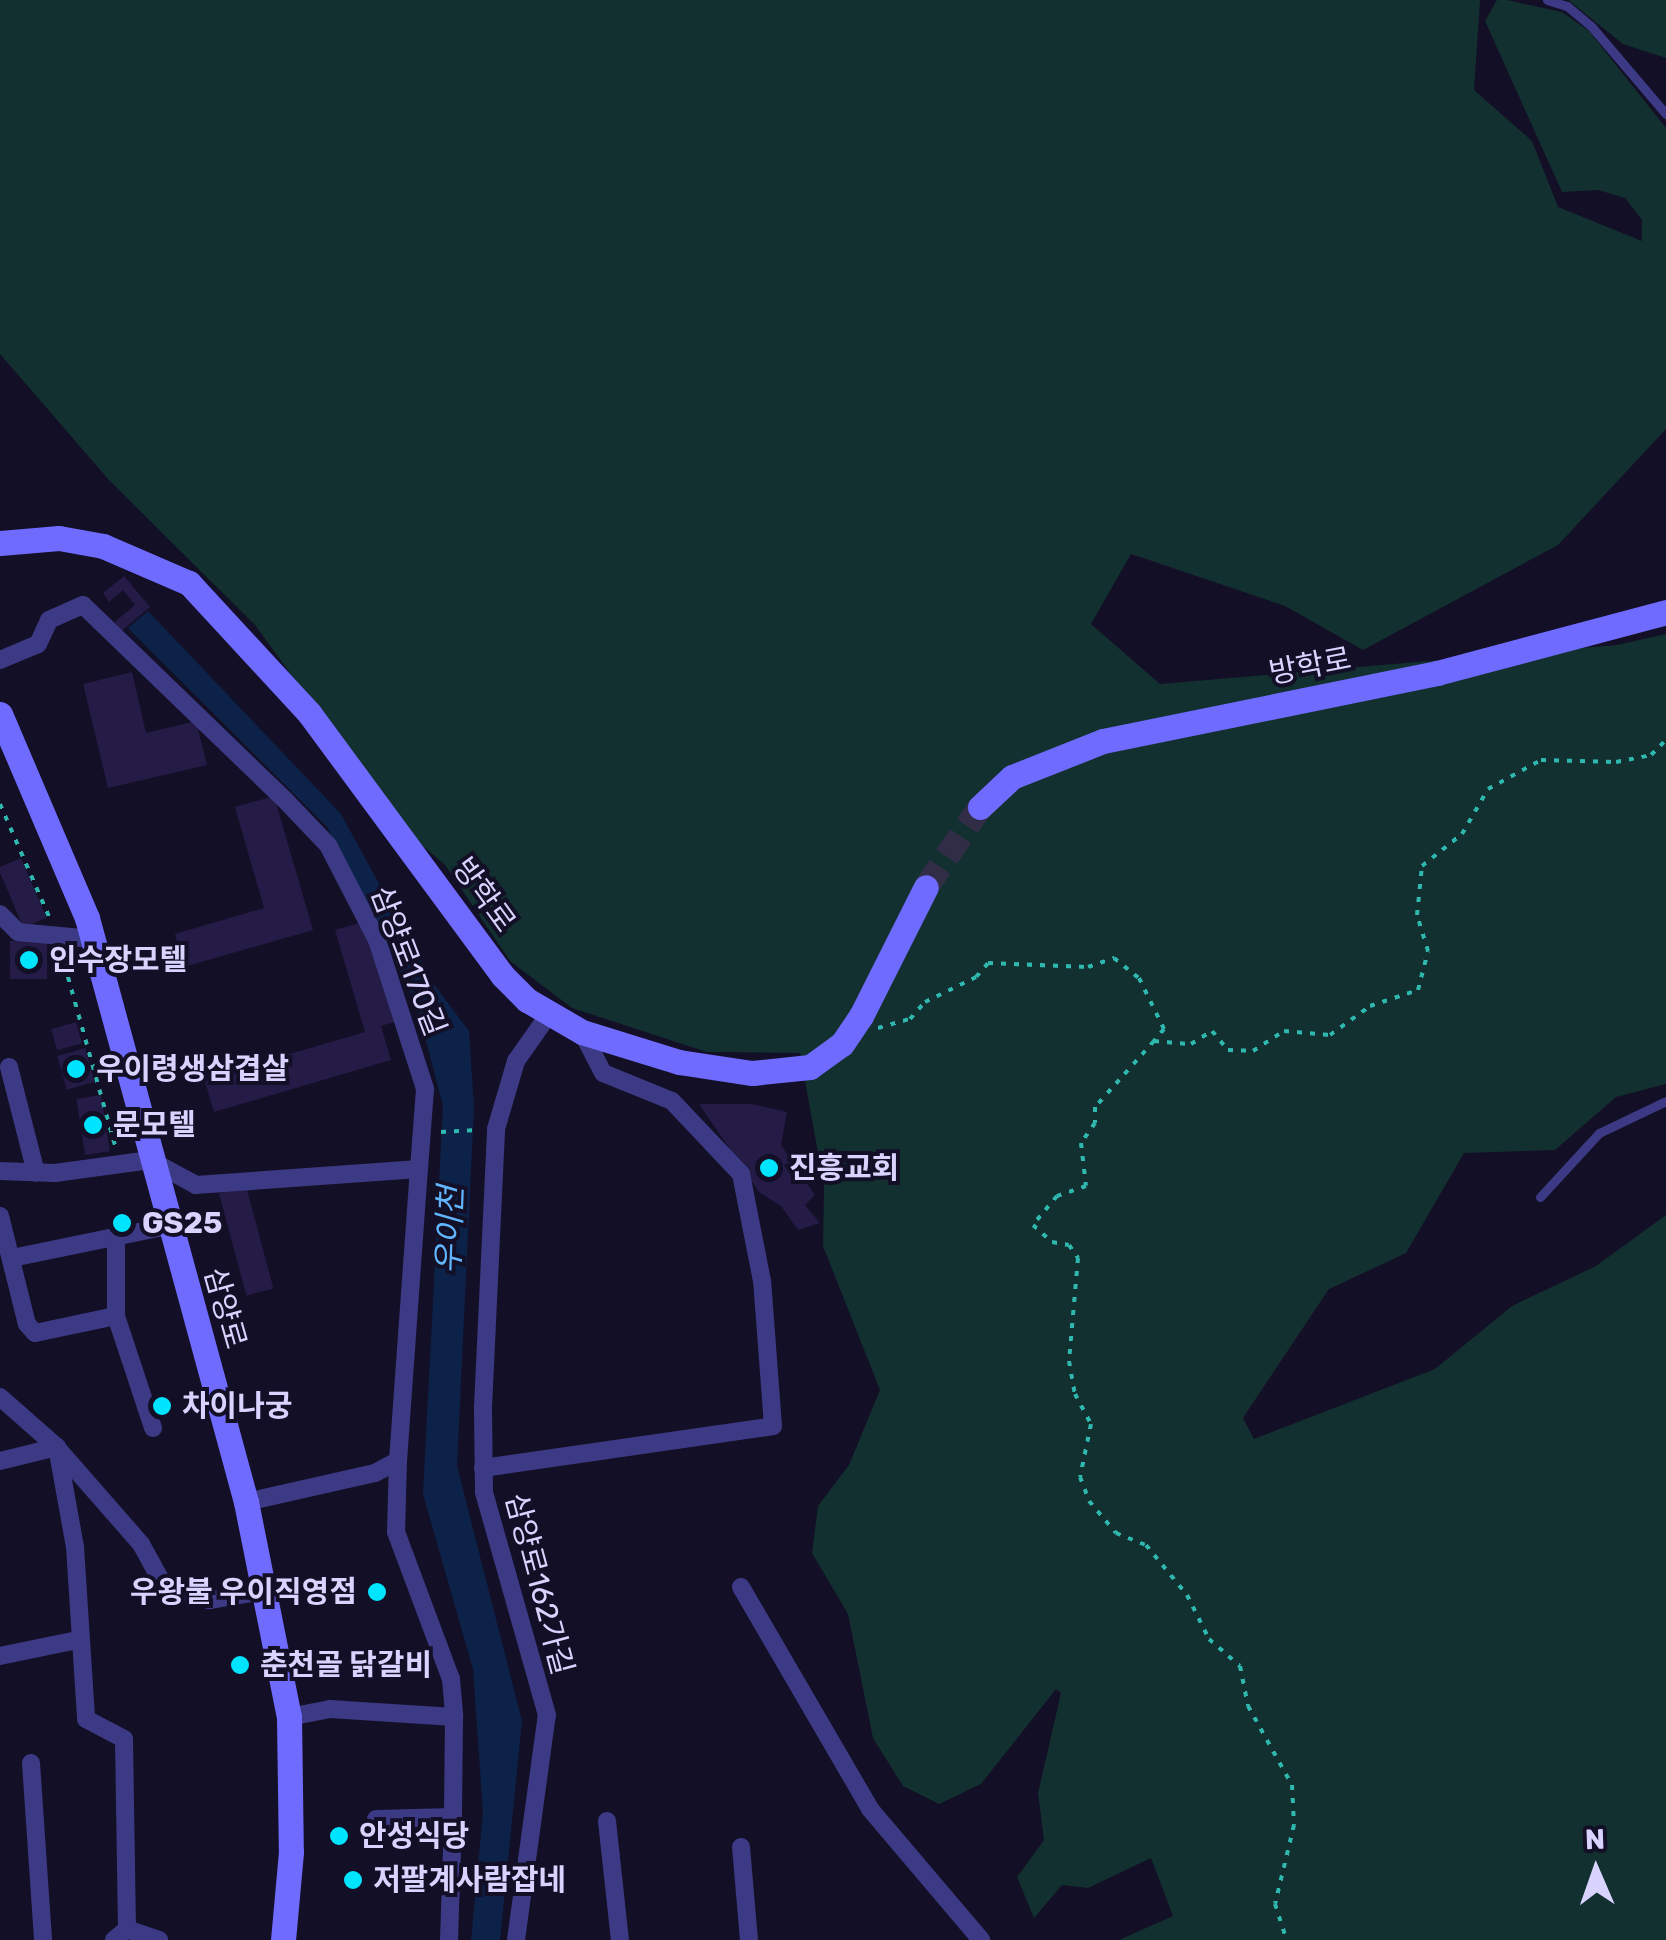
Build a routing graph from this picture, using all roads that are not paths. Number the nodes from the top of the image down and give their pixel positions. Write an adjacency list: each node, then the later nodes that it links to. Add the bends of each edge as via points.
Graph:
1 (1547, 0): 2 (lane, via 1567,6 1591,26)
2 (1666, 114)
3 (0, 544): 11 (main road, 방학로, via 59,538 103,546 190,583 309,713 504,976)
4 (1666, 612): 7 (main road, 방학로, via 1437,673 1103,741 1012,777)
5 (0, 660): 16 (street, 삼양로170길, via 38,644 48,620 83,605 328,845 377,940 425,1090)
6 (0, 714): 10 (main road, 삼양로)
7 (980, 807)
8 (926, 887): 12 (main road, 방학로, via 861,1016 842,1044 810,1068 752,1073 679,1062)
9 (0, 914): 10 (street, via 18,932)
10 (93, 939): 15 (main road, 삼양로)
11 (549, 1014): 12 (main road, 방학로); 30 (street, 삼양로162가길, via 516,1061 496,1130)
12 (582, 1032): 30 (street, via 603,1073 672,1101 741,1174 762,1281 773,1426)
13 (9, 1066): 18 (street)
14 (1666, 1101): 19 (lane, via 1599,1133)
15 (150, 1160): 16 (street, via 196,1185); 18 (street); 21 (main road, 삼양로)
16 (420, 1169): 29 (street, 삼양로170길)
17 (0, 1171): 18 (street)
18 (36, 1172)
19 (1540, 1197)
20 (0, 1216): 23 (street)
21 (168, 1226): 22 (street); 31 (main road, 삼양로)
22 (116, 1238): 23 (street); 24 (street)
23 (12, 1258): 24 (street, via 26,1324 35,1333)
24 (116, 1316): 26 (street)
25 (0, 1397): 27 (street)
26 (153, 1428)
27 (57, 1448): 28 (street); 33 (street, via 141,1544 162,1584 209,1600); 34 (street, via 75,1547)
28 (0, 1460)
29 (398, 1461): 31 (street, via 376,1473); 37 (street, 삼양로170길, via 396,1532 452,1679)
30 (483, 1468): 48 (street, 삼양로162가길, via 546,1716)
31 (246, 1502): 33 (main road, 삼양로)
32 (741, 1586): 51 (street, via 870,1809)
33 (263, 1591): 36 (main road, 삼양로)
34 (77, 1640): 35 (street); 43 (street, via 86,1719 124,1739)
35 (0, 1656)
36 (289, 1717): 37 (street, via 330,1709); 46 (main road, 삼양로, via 292,1852)
37 (454, 1717): 39 (street, 삼양로170길)
38 (31, 1762): 44 (street)
39 (453, 1817): 40 (street); 47 (street, 삼양로170길)
40 (376, 1819)
41 (607, 1821): 49 (street)
42 (741, 1847): 50 (street)
43 (120, 1934): 45 (street)
44 (43, 1940)
45 (159, 1940)
46 (283, 1940)
47 (449, 1940)
48 (516, 1940)
49 (620, 1940)
50 (750, 1940)
51 (981, 1940)

